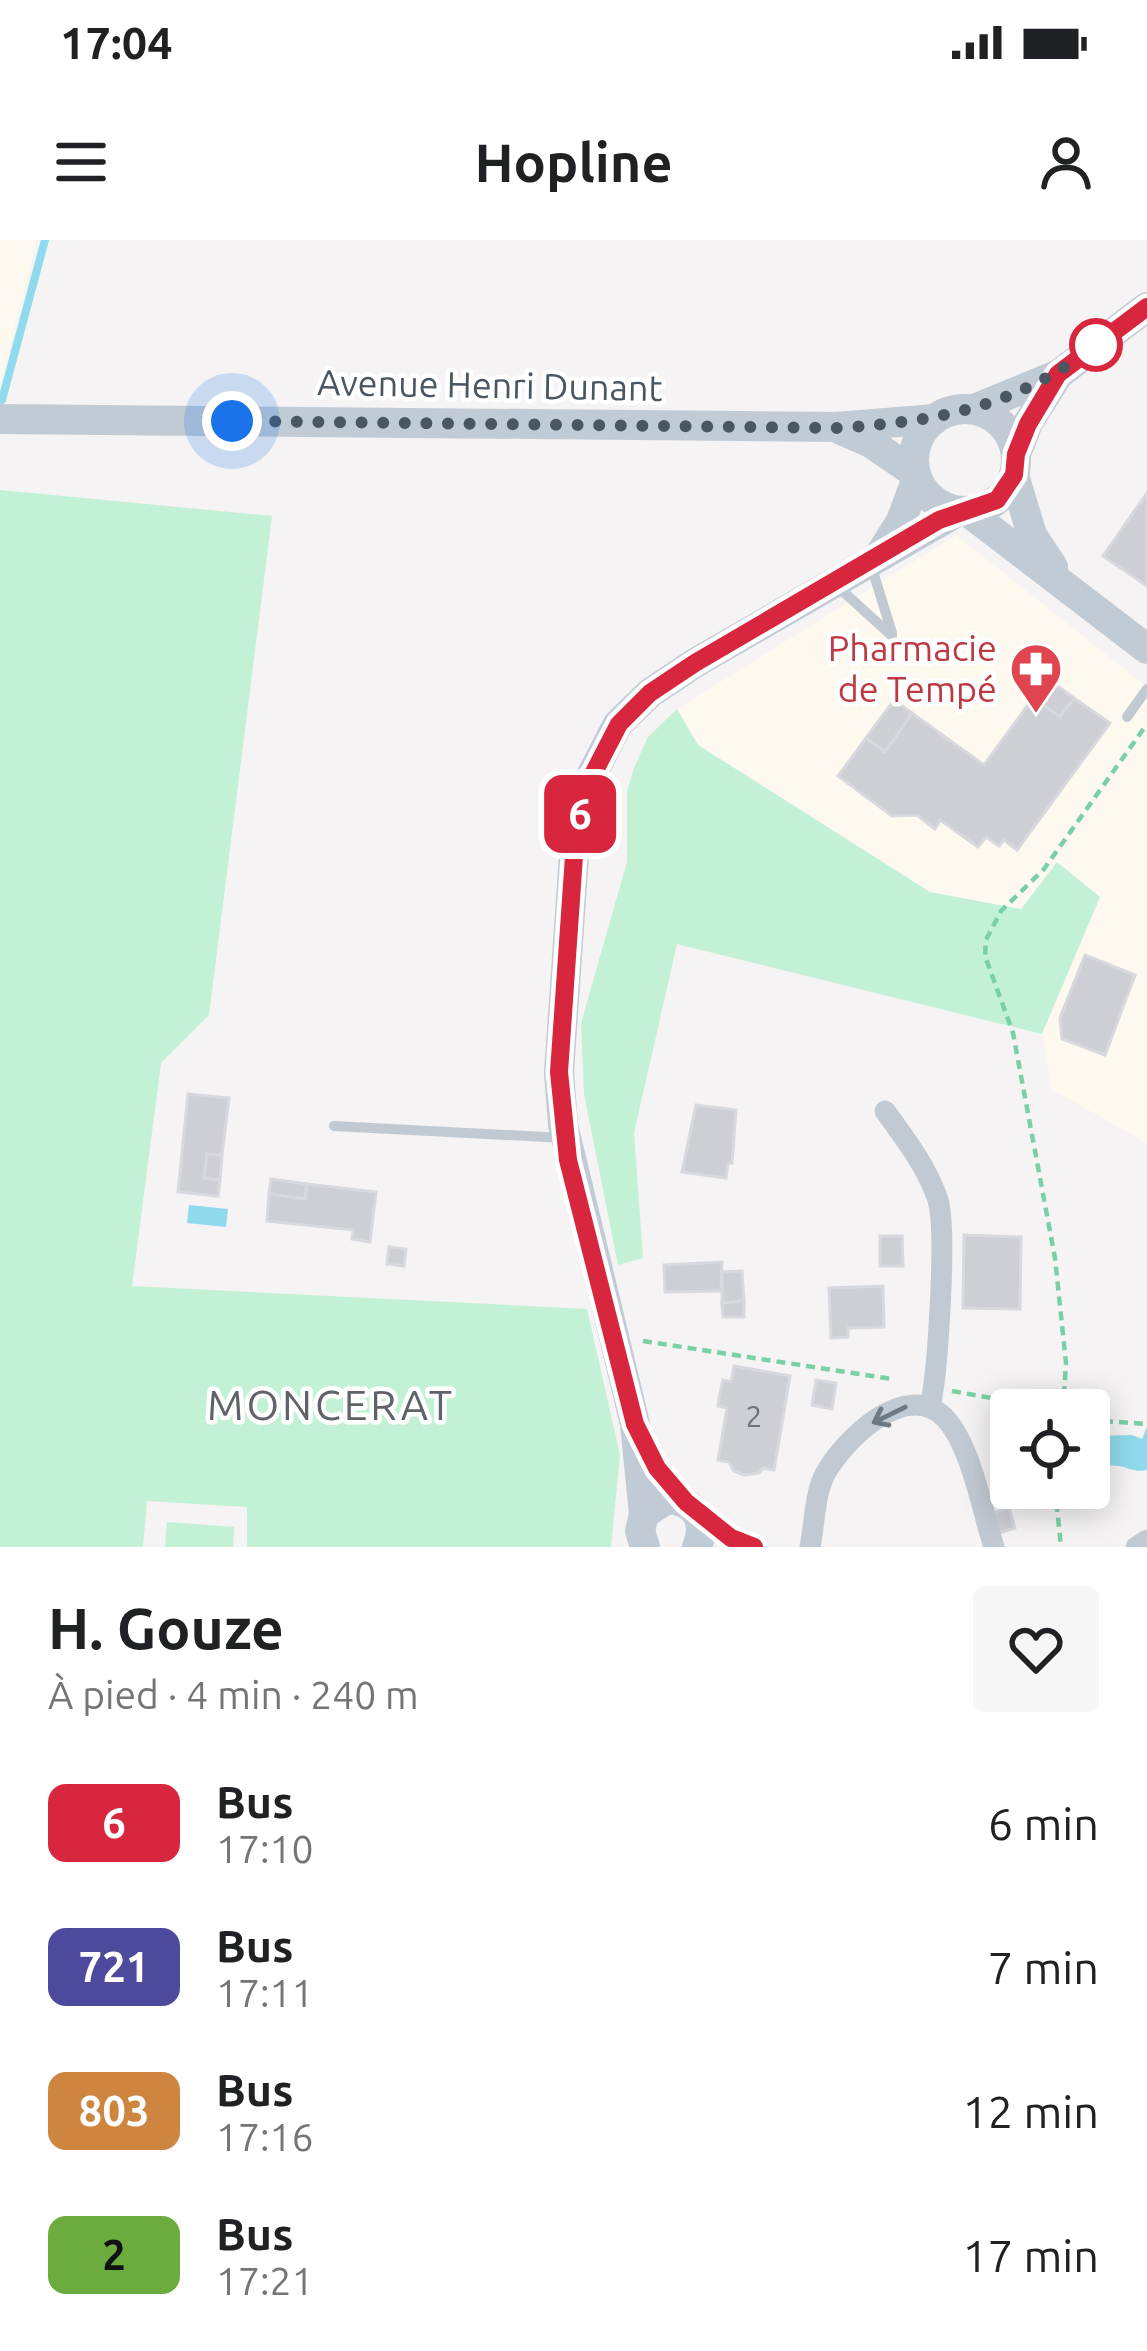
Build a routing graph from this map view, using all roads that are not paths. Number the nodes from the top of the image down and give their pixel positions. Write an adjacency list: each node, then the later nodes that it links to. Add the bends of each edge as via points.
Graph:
1 (1147, 307): 2 (street)
2 (1058, 374): 3 (street); 7 (street)
3 (974, 410): 4 (street); 7 (street, via 1009,433)
4 (935, 418): 6 (street, Avenue Henri Dunant); 8 (street, via 915,448)
5 (0, 419): 6 (street, Avenue Henri Dunant)
6 (836, 428): 8 (street, Avenue Henri Dunant)
7 (1015, 464): 9 (street, via 997,500); 11 (street, via 1032,535)
8 (916, 475): 9 (street, via 926,494); 10 (street, via 901,521)
9 (963, 511): 10 (street); 11 (street)
10 (875, 557): 12 (street); 12 (lane, via 892,636)
11 (1059, 577): 13 (street)
12 (833, 584): 18 (street, via 650,693 619,724 590,780 574,856 559,1072)
13 (1147, 649)
14 (1147, 689): 15 (lane)
15 (1126, 717)
16 (886, 1112): 19 (street, via 939,1204)
17 (334, 1126): 18 (lane)
18 (565, 1138): 20 (street)
19 (932, 1398): 26 (street, one-way to 26, via 877,1419 837,1457 823,1478); 27 (street, via 963,1448)
20 (635, 1424): 21 (street, via 657,1468); 22 (street)
21 (692, 1508): 22 (street, via 658,1501); 24 (street); 25 (street, via 702,1531)
22 (644, 1537)
23 (1147, 1540): 28 (street)
24 (741, 1546)
25 (697, 1547)
26 (810, 1547)
27 (994, 1547)
28 (1136, 1547)

